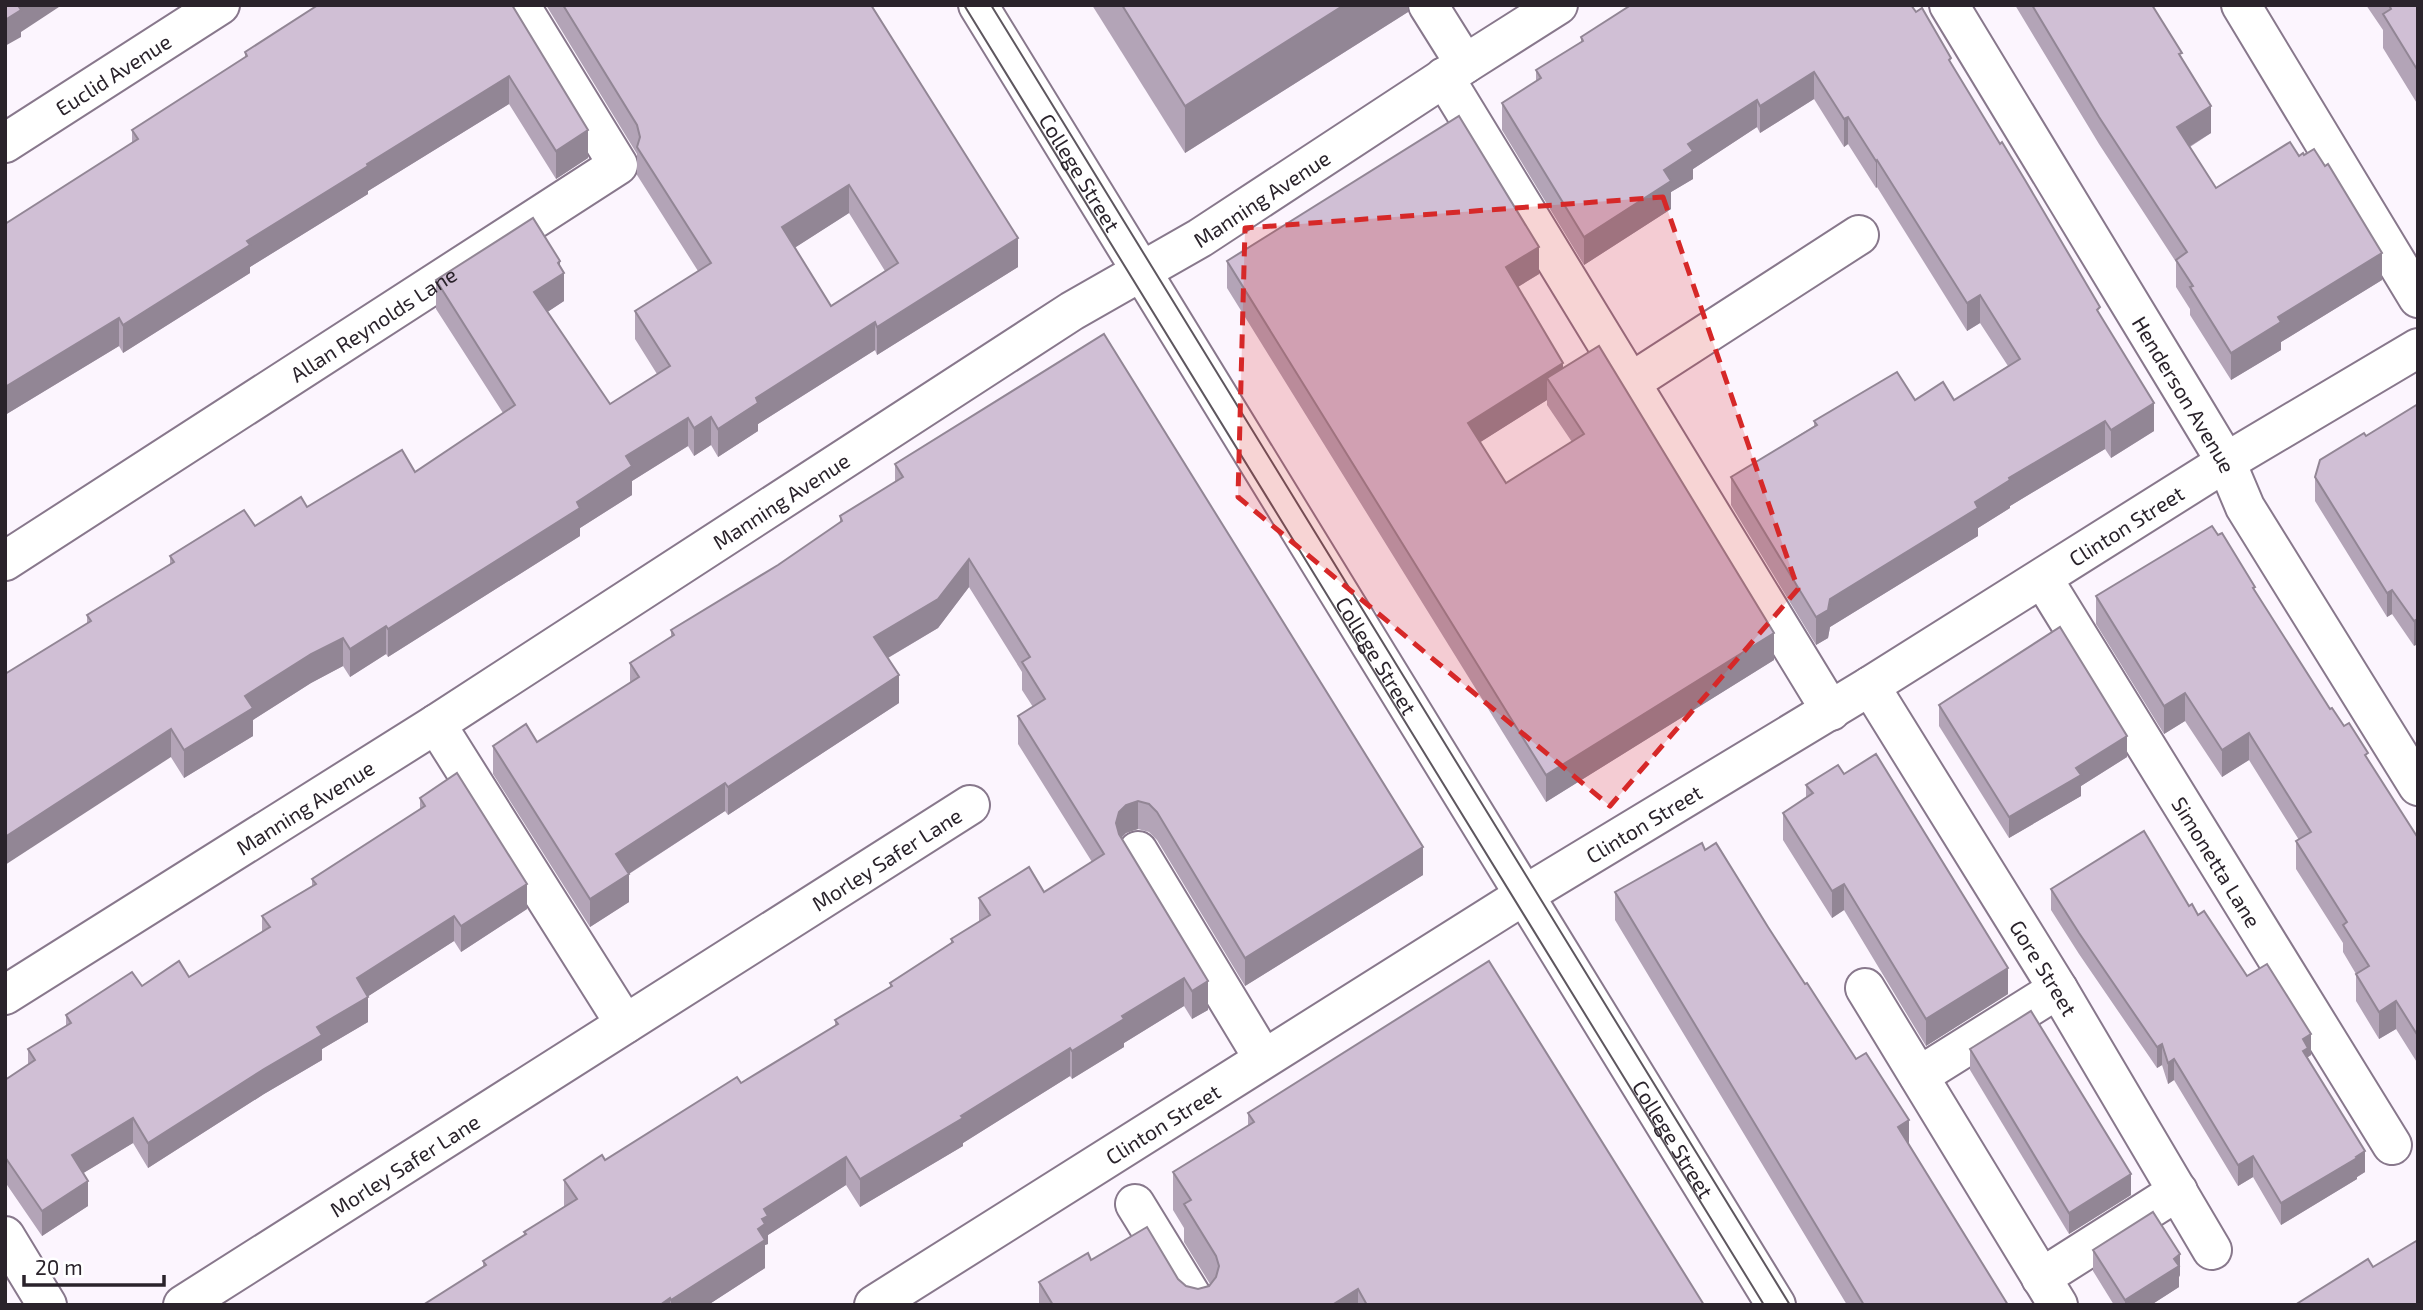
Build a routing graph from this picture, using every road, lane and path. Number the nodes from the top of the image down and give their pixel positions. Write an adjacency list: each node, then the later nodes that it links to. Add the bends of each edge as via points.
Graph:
1 (220, 5): 9 (street, Euclid Avenue)
2 (520, 5): 16 (street, Allan Reynolds Lane, via 618,165)
3 (978, 5): 11 (street, College Street)
4 (1428, 5): 8 (street)
5 (1558, 5): 8 (street, Manning Avenue)
6 (1949, 5): 15 (street, Henderson Avenue)
7 (2241, 5): 12 (street)
8 (1455, 71): 11 (street, Manning Avenue, via 1200,239); 14 (street)
9 (5, 143)
10 (1859, 235): 14 (street)
11 (1143, 271): 20 (street, Manning Avenue, via 1072,312); 24 (street, College Street)
12 (2418, 298)
13 (2418, 348): 15 (street, Clinton Street)
14 (1630, 383): 19 (street)
15 (2226, 462): 17 (street, Clinton Street); 21 (street, Henderson Avenue, via 2245,507)
16 (5, 561)
17 (2043, 579): 18 (street, Clinton Street); 31 (street, Simonetta Lane)
18 (1871, 686): 19 (street, Clinton Street); 26 (street, Gore Street)
19 (1831, 711): 24 (street, Clinton Street)
20 (436, 724): 27 (street, Manning Avenue); 28 (street)
21 (2418, 786)
22 (970, 806): 28 (street, Morley Safer Lane)
23 (1138, 850): 29 (street)
24 (1526, 894): 29 (street, Clinton Street); 41 (street, College Street)
25 (1865, 988): 30 (street)
26 (2057, 989): 30 (street); 32 (street, Gore Street)
27 (5, 995)
28 (625, 1024): 38 (street, Morley Safer Lane)
29 (1263, 1058): 39 (street, Clinton Street)
30 (1919, 1076): 36 (street)
31 (2392, 1145)
32 (2178, 1191): 35 (street, Gore Street); 36 (street)
33 (1135, 1204): 40 (street)
34 (5, 1236): 37 (street)
35 (2212, 1250)
36 (2049, 1291)
37 (47, 1305)
38 (183, 1305)
39 (874, 1305)
40 (1197, 1305)
41 (1776, 1305)

